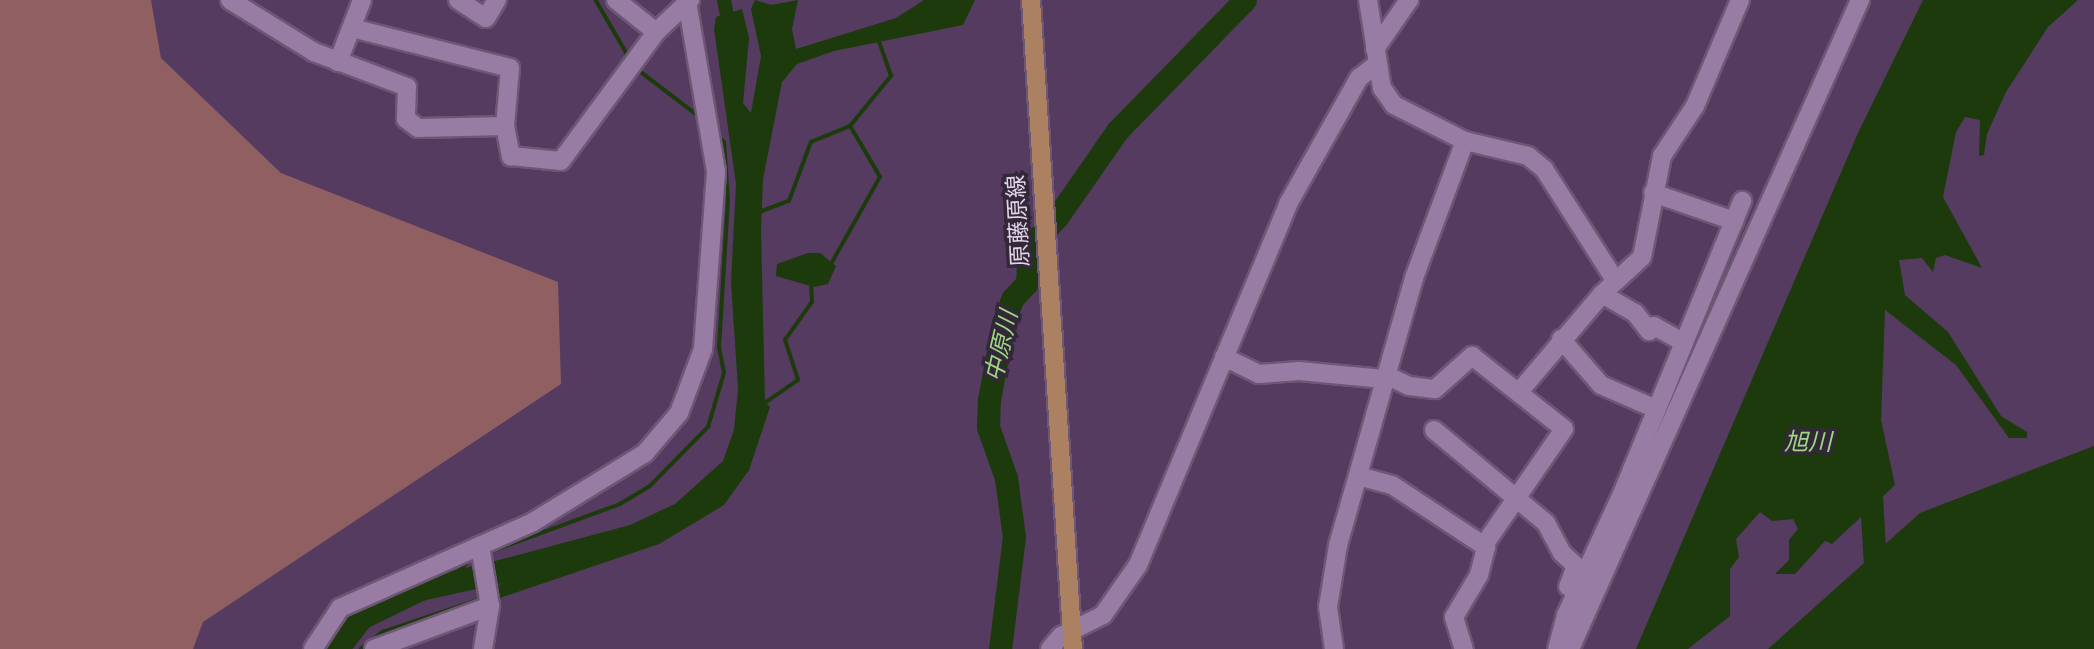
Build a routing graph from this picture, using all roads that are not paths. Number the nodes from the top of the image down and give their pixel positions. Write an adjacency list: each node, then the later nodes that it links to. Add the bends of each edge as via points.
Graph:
1 (230, 0): 15 (street)
2 (362, 0): 12 (street)
3 (458, 0): 4 (street, via 486,18)
4 (497, 0)
5 (616, 0): 13 (street)
6 (1031, 0): 36 (main road, 原藤原線)
7 (1368, 0): 14 (street)
8 (1409, 0): 14 (street)
9 (1740, 0): 18 (street, via 1695,106 1662,156)
10 (1860, 0): 44 (street)
11 (689, 1): 13 (street); 33 (street, via 716,171 703,349 690,392 663,438 645,453)
12 (352, 28): 15 (street); 16 (street, via 510,68)
13 (656, 32): 16 (street, via 561,162 511,156)
14 (1376, 56): 17 (street, via 1382,88 1394,104); 25 (street, via 1288,204)
15 (338, 62): 16 (street, via 407,87 406,119 418,128)
16 (505, 126)
17 (1465, 141): 21 (street, via 1528,156 1544,169); 26 (street)
18 (1653, 193): 20 (street); 21 (street, via 1642,257)
19 (1742, 201): 20 (street)
20 (1734, 221): 24 (street)
21 (1615, 280): 22 (street)
22 (1602, 294): 23 (street); 24 (street, via 1635,313 1649,331 1654,326)
23 (1561, 340): 27 (street); 28 (street, via 1601,385)
24 (1683, 342): 28 (street)
25 (1224, 356): 26 (street, via 1259,374 1299,371); 36 (street, via 1138,565 1103,615)
26 (1385, 377): 27 (street, via 1435,389 1472,356); 30 (street)
27 (1519, 392): 31 (street, via 1564,429)
28 (1656, 408): 35 (street)
29 (1434, 430): 31 (street)
30 (1358, 476): 32 (street, via 1392,485); 41 (street, via 1328,607)
31 (1513, 498): 32 (street); 35 (street, via 1546,523 1562,553 1576,566 1565,597)
32 (1484, 545): 42 (street, via 1479,575 1454,617)
33 (481, 550): 34 (street); 37 (street, via 415,570 340,608)
34 (489, 603): 38 (street); 39 (street)
35 (1566, 615): 43 (street)
36 (1072, 641): 40 (street)
37 (313, 649)
38 (374, 649)
39 (483, 649)
40 (1050, 649)
41 (1334, 649)
42 (1464, 649)
43 (1557, 649)
44 (1570, 649)

